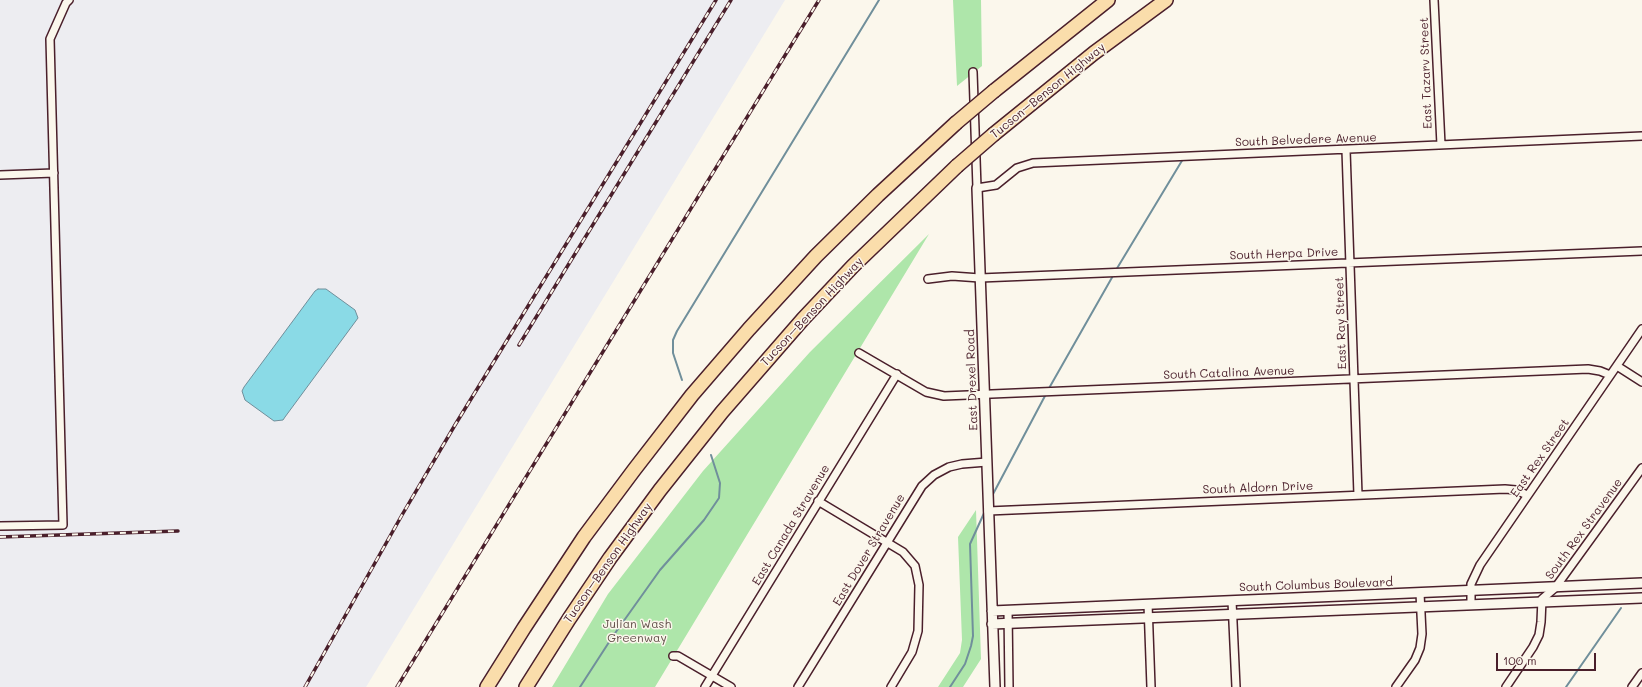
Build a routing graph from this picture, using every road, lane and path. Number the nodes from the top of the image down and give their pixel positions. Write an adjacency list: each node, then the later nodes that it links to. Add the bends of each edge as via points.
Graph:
1 (69, 0): 9 (street, via 50,39)
2 (1108, 0): 51 (highway, bridge, via 956,123 821,251 749,330 692,395 584,537)
3 (1166, 0): 52 (highway, Tucson–Benson Highway, bridge, via 1070,72 957,166 889,230 803,319 722,412 639,518 555,641)
4 (1434, 0): 7 (street, East Tazarv Street)
5 (973, 72): 11 (street, East Drexel Road)
6 (1642, 136): 7 (street, South Belvedere Avenue)
7 (1441, 145): 8 (street, South Belvedere Avenue)
8 (1346, 150): 11 (street, South Belvedere Avenue, via 1033,163 1017,168 996,185); 13 (street, East Ray Street)
9 (54, 173): 10 (street); 30 (street, via 62,525)
10 (0, 175)
11 (977, 188): 14 (street, East Drexel Road)
12 (1642, 251): 13 (street, South Herpa Drive)
13 (1350, 263): 14 (street, South Herpa Drive); 21 (street, East Ray Street)
14 (980, 278): 15 (street, South Herpa Drive, via 952,276); 23 (street, East Drexel Road)
15 (928, 279)
16 (1642, 329): 18 (street, East Rex Street)
17 (859, 353): 19 (street, South Catalina Avenue)
18 (1617, 366): 20 (street, East Rex Street); 22 (street)
19 (896, 374): 23 (street, South Catalina Avenue, via 926,392 937,395); 28 (street, East Canada Stravenue)
20 (1610, 375): 21 (street, South Catalina Avenue, via 1588,370); 27 (street, East Rex Street)
21 (1354, 379): 23 (street, South Catalina Avenue); 26 (street, East Ray Street)
22 (1642, 382)
23 (984, 395): 24 (street, East Drexel Road)
24 (987, 462): 29 (street, East Drexel Road); 31 (street, East Dover Stravenue, via 955,465 934,475 922,486)
25 (1642, 468): 33 (street, South Rex Stravenue)
26 (1358, 495): 27 (street, South Aldorn Drive, via 1505,489); 29 (street, South Aldorn Drive)
27 (1527, 495): 34 (street, East Rex Street, via 1473,577)
28 (818, 501): 31 (street); 50 (street, East Canada Stravenue)
29 (988, 511): 43 (street, East Drexel Road)
30 (0, 526)
31 (887, 542): 55 (street, East Dover Stravenue); 56 (street, via 905,554 913,564 918,575 919,598 919,624 915,646)
32 (1642, 583): 33 (street, South Columbus Boulevard)
33 (1555, 588): 34 (street, South Columbus Boulevard); 38 (street, South Rex Stravenue, via 1544,596)
34 (1470, 591): 35 (street, South Columbus Boulevard); 40 (street, East Rex Street)
35 (1420, 593): 37 (street, South Columbus Boulevard); 41 (street)
36 (1642, 598): 38 (street)
37 (1232, 601): 39 (street, South Columbus Boulevard); 44 (street)
38 (1541, 602): 40 (street); 62 (street, via 1540,628 1536,641)
39 (1148, 604): 42 (street, South Columbus Boulevard); 45 (street)
40 (1471, 604): 41 (street)
41 (1421, 606): 44 (street); 61 (street, via 1420,648 1415,660)
42 (1008, 610): 43 (street, South Columbus Boulevard); 46 (street)
43 (992, 611): 47 (street, East Drexel Road)
44 (1233, 614): 45 (street); 60 (street)
45 (1149, 618): 46 (street); 59 (street)
46 (1007, 623): 47 (street); 58 (street)
47 (992, 624): 57 (street, East Drexel Road)
48 (673, 656): 50 (street, via 678,656)
49 (1642, 673): 63 (street)
50 (712, 675): 53 (street, East Canada Stravenue); 54 (street)
51 (487, 687)
52 (528, 687)
53 (705, 687)
54 (731, 687)
55 (798, 687)
56 (891, 687)
57 (994, 687)
58 (1009, 687)
59 (1151, 687)
60 (1236, 687)
61 (1396, 687)
62 (1506, 687)
63 (1632, 687)

